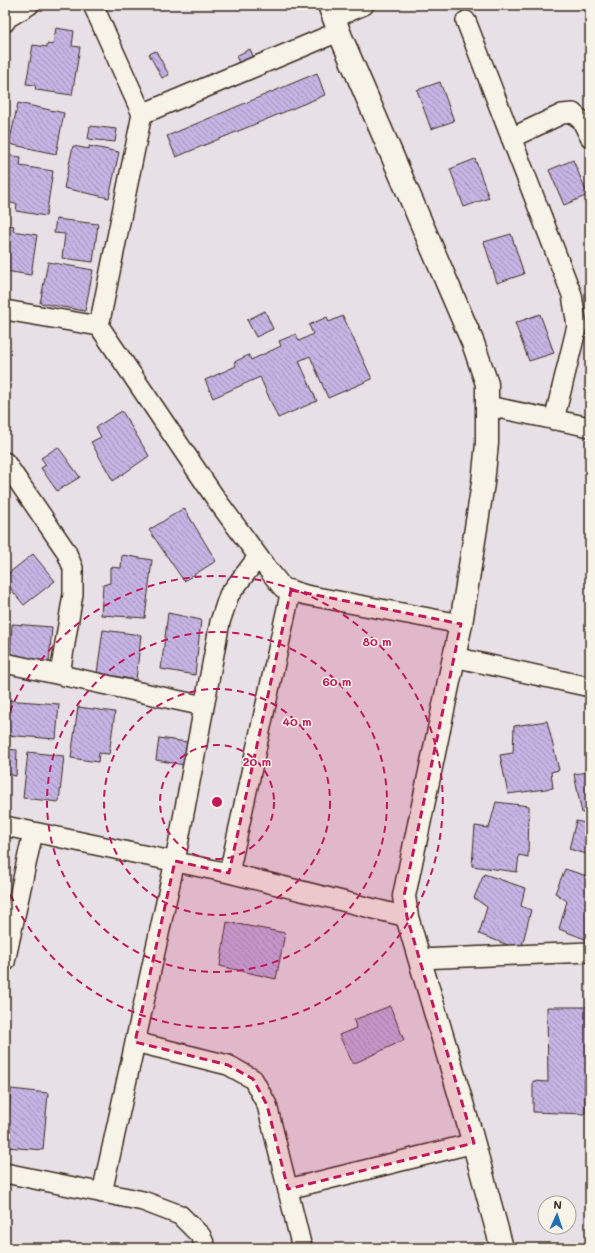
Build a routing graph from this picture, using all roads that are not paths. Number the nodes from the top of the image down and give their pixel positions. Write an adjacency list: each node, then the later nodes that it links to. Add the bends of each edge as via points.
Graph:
1 (29, 5): 6 (street, via 7,18)
2 (93, 5): 7 (street)
3 (364, 5): 4 (street)
4 (334, 18): 7 (street); 12 (street, via 473,343 487,384)
5 (466, 21): 9 (street)
6 (5, 22)
7 (142, 114): 11 (street)
8 (590, 137): 9 (street, via 582,121 573,113 562,114)
9 (511, 138): 13 (street, via 572,295 577,326)
10 (5, 310): 11 (street)
11 (99, 326): 16 (street, via 216,500)
12 (488, 406): 13 (street); 18 (street, via 483,483)
13 (554, 420): 14 (street)
14 (590, 427)
15 (5, 462): 21 (street, via 66,551 73,568 73,594)
16 (258, 557): 17 (street, via 283,588); 23 (street, via 229,596 220,622)
17 (291, 590): 18 (street); 27 (street)
18 (460, 624): 19 (street)
19 (454, 657): 22 (street); 28 (street, via 404,896)
20 (5, 662): 21 (street)
21 (60, 674): 23 (street)
22 (590, 686)
23 (204, 706): 26 (street)
24 (5, 826): 25 (street)
25 (33, 832): 26 (street); 31 (street)
26 (175, 861): 27 (street); 32 (street)
27 (229, 873): 28 (street)
28 (407, 917): 30 (street)
29 (590, 952): 30 (street)
30 (419, 959): 33 (street)
31 (5, 962)
32 (135, 1042): 35 (street, via 228,1065 254,1079 267,1105); 36 (street)
33 (474, 1143): 35 (street); 39 (street)
34 (5, 1173): 36 (street)
35 (288, 1189): 38 (street)
36 (102, 1193): 37 (street, via 143,1201 180,1215 201,1236)
37 (206, 1248)
38 (302, 1248)
39 (502, 1248)

